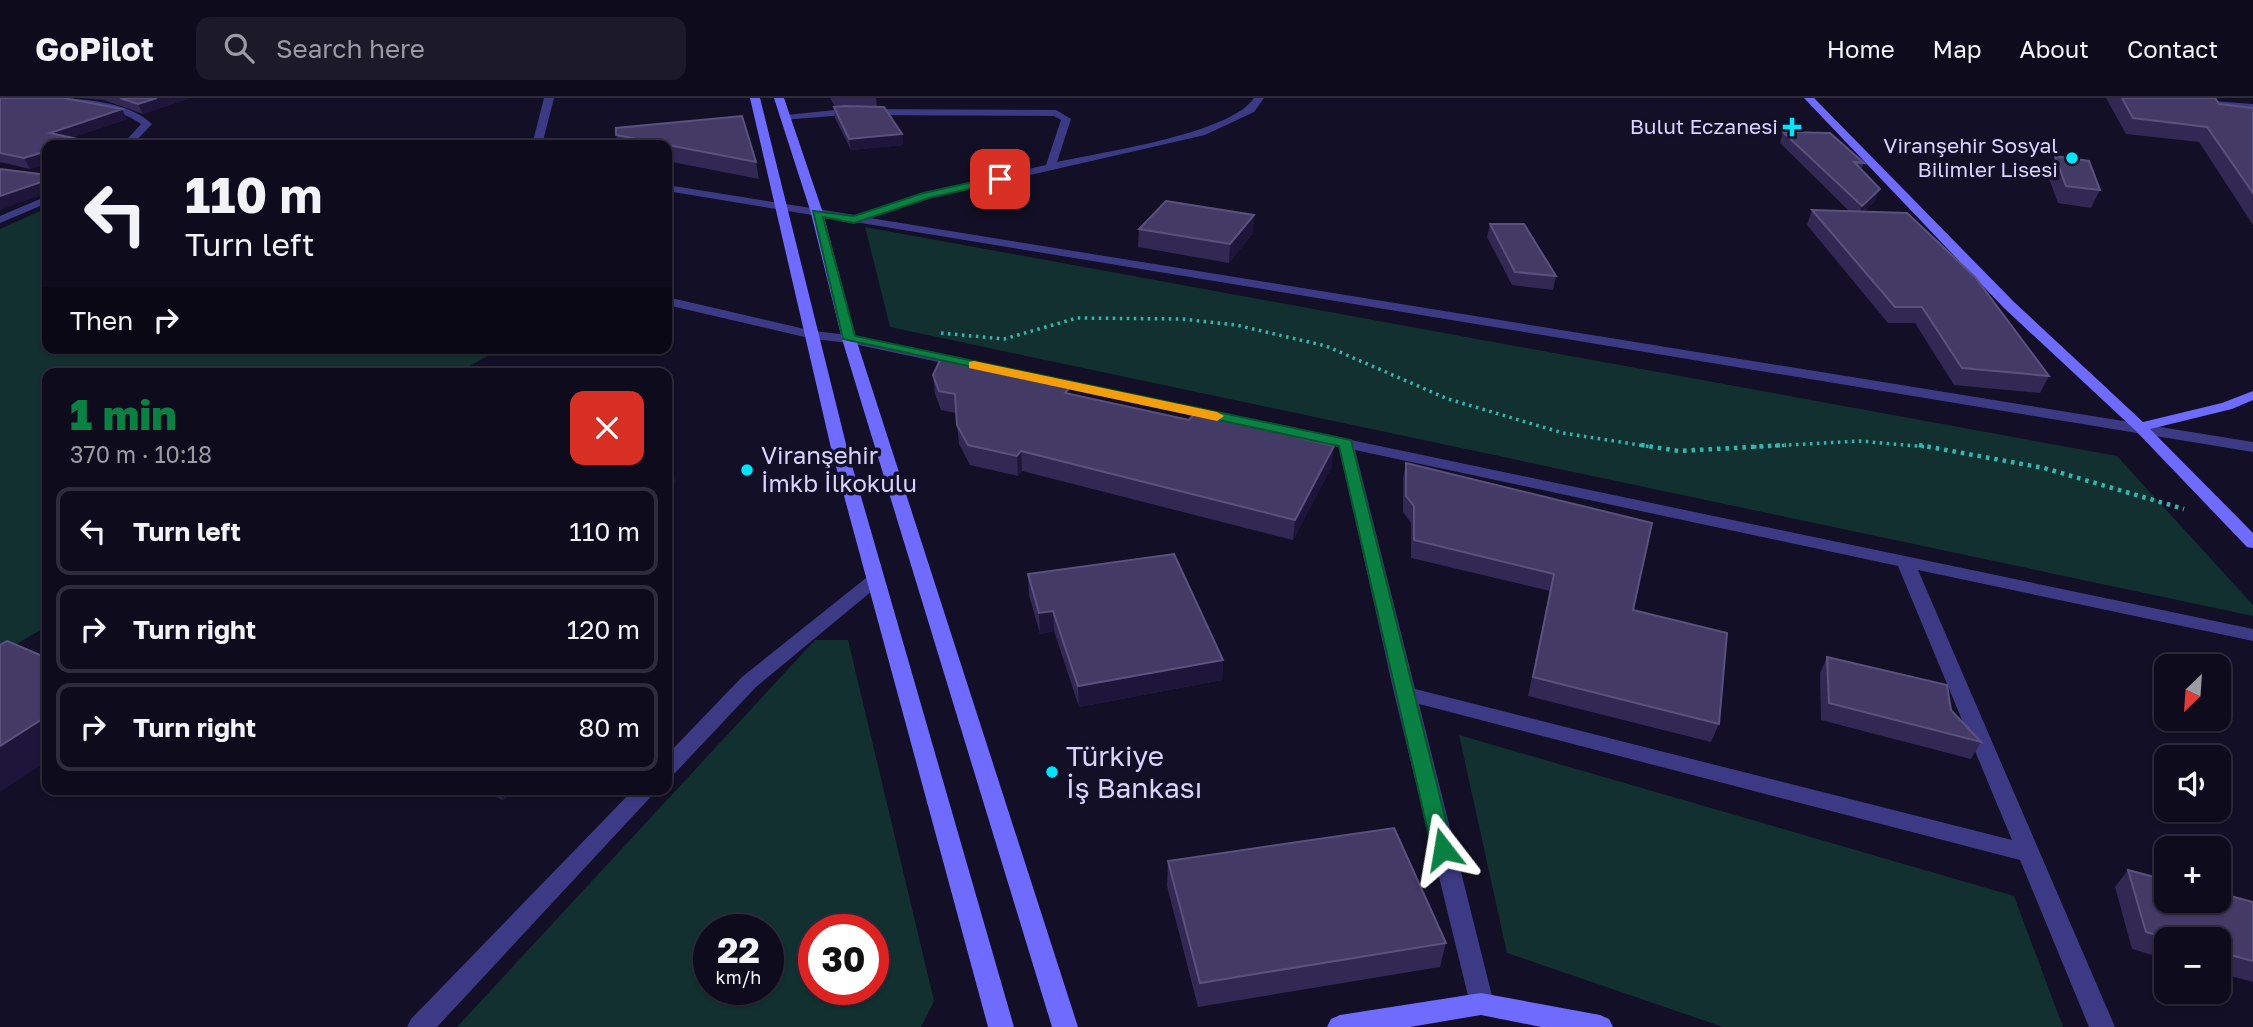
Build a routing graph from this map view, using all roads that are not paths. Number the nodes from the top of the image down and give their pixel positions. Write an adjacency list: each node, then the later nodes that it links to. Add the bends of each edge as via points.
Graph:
1 (53, 98): 10 (street, via 144,120 147,124)
2 (549, 98): 11 (street)
3 (755, 98): 15 (street)
4 (779, 98): 9 (street)
5 (1259, 98): 12 (street, via 1251,110 1202,133)
6 (1809, 98): 23 (street, via 2009,304)
7 (2178, 98): 8 (street)
8 (2253, 107)
9 (786, 118): 12 (street, via 857,112 1056,113 1066,118); 16 (street)
10 (133, 140)
11 (538, 140)
12 (1050, 168): 17 (street, via 926,195)
13 (672, 189): 15 (street)
14 (42, 201): 18 (street)
15 (778, 207): 16 (street); 20 (street)
16 (817, 213): 17 (street); 21 (street)
17 (854, 219): 23 (street)
18 (0, 220)
19 (672, 302): 20 (street)
20 (813, 335): 21 (street); 28 (street)
21 (849, 339): 24 (street); 37 (street)
22 (2253, 394): 23 (street, via 2227,406)
23 (2140, 427): 25 (street); 26 (street)
24 (1346, 443): 27 (street); 30 (street)
25 (2253, 447)
26 (2253, 543)
27 (1905, 561): 29 (street); 33 (street)
28 (872, 582): 31 (street, via 749,682); 36 (street)
29 (2253, 635)
30 (1404, 693): 33 (street); 34 (street)
31 (672, 763)
32 (641, 795): 35 (street)
33 (2027, 853): 40 (street)
34 (1481, 1004): 38 (street); 39 (street)
35 (420, 1027)
36 (1001, 1027)
37 (1065, 1027)
38 (1339, 1027)
39 (1600, 1027)
40 (2102, 1027)

